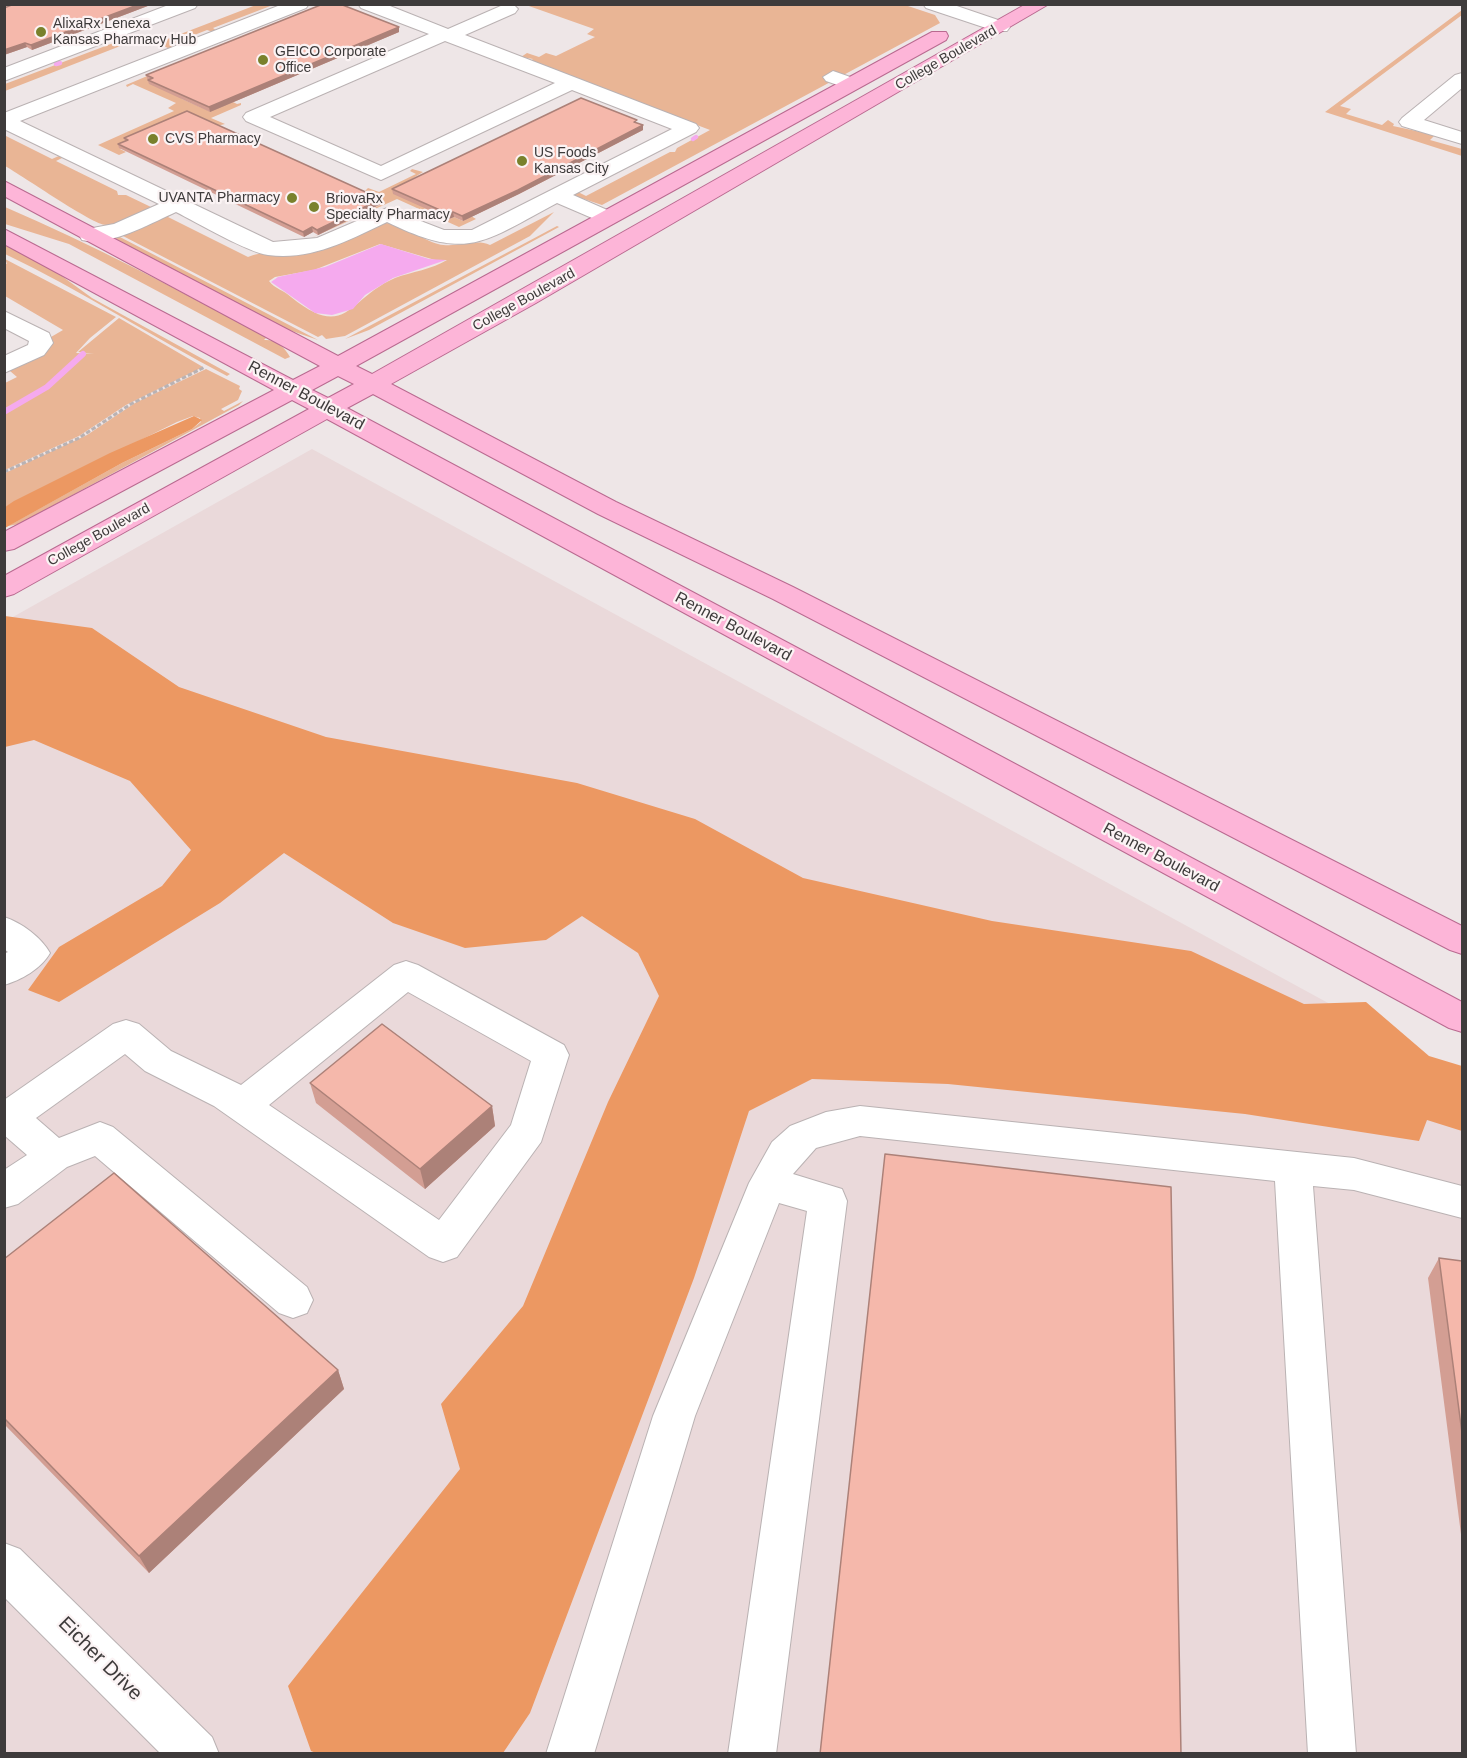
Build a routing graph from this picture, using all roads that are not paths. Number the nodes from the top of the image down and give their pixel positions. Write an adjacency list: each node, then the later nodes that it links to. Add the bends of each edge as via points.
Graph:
1 (189, 4): 10 (street)
2 (300, 4): 12 (street)
3 (367, 4): 11 (street)
4 (932, 4): 8 (street)
5 (997, 4): 8 (main road, College Boulevard)
6 (1040, 4): 9 (main road, College Boulevard)
7 (509, 9): 11 (street)
8 (973, 18): 9 (street); 22 (main road, College Boulevard, via 843,80)
9 (1001, 27): 28 (main road, College Boulevard)
10 (116, 32): 12 (street); 13 (street)
11 (445, 35): 15 (street); 15 (street, via 253,117 381,174)
12 (170, 56): 16 (street)
13 (4, 75)
14 (1462, 79): 17 (street, via 1408,122)
15 (571, 83): 19 (street, via 689,128)
16 (4, 121): 21 (street)
17 (1462, 138)
18 (4, 187): 23 (main road)
19 (556, 195): 21 (street, via 466,239 446,240 387,214 323,244 269,249); 22 (street)
20 (4, 202): 23 (main road)
21 (177, 204): 23 (street, via 120,229)
22 (606, 218): 27 (main road, College Boulevard)
23 (84, 232): 27 (main road)
24 (4, 235): 29 (main road, Renner Boulevard)
25 (4, 318): 26 (street, via 41,338 36,350)
26 (4, 366)
27 (338, 366): 28 (main road); 29 (main road, College Boulevard)
28 (370, 384): 30 (main road, College Boulevard); 34 (main road)
29 (292, 389): 30 (main road, Renner Boulevard); 31 (main road, College Boulevard)
30 (327, 408): 32 (main road, College Boulevard); 36 (main road, Renner Boulevard)
31 (4, 543)
32 (4, 588)
33 (4, 930): 35 (street, via 33,952)
34 (1462, 942)
35 (4, 972)
36 (1462, 1018)
37 (242, 1106): 37 (street, via 406,974 551,1055 528,1131 443,1245); 38 (street, via 158,1061 126,1034)
38 (7, 1118): 39 (street)
39 (54, 1156): 42 (street); 44 (street, via 100,1138)
40 (1293, 1168): 41 (street, via 860,1121 815,1128 784,1152); 43 (street, via 1354,1174); 49 (street)
41 (768, 1183): 47 (street, via 674,1416); 48 (street, via 828,1201)
42 (4, 1192)
43 (1462, 1202)
44 (293, 1300)
45 (4, 1565): 46 (street, Eicher Drive)
46 (195, 1754)
47 (570, 1754)
48 (752, 1754)
49 (1332, 1754)

